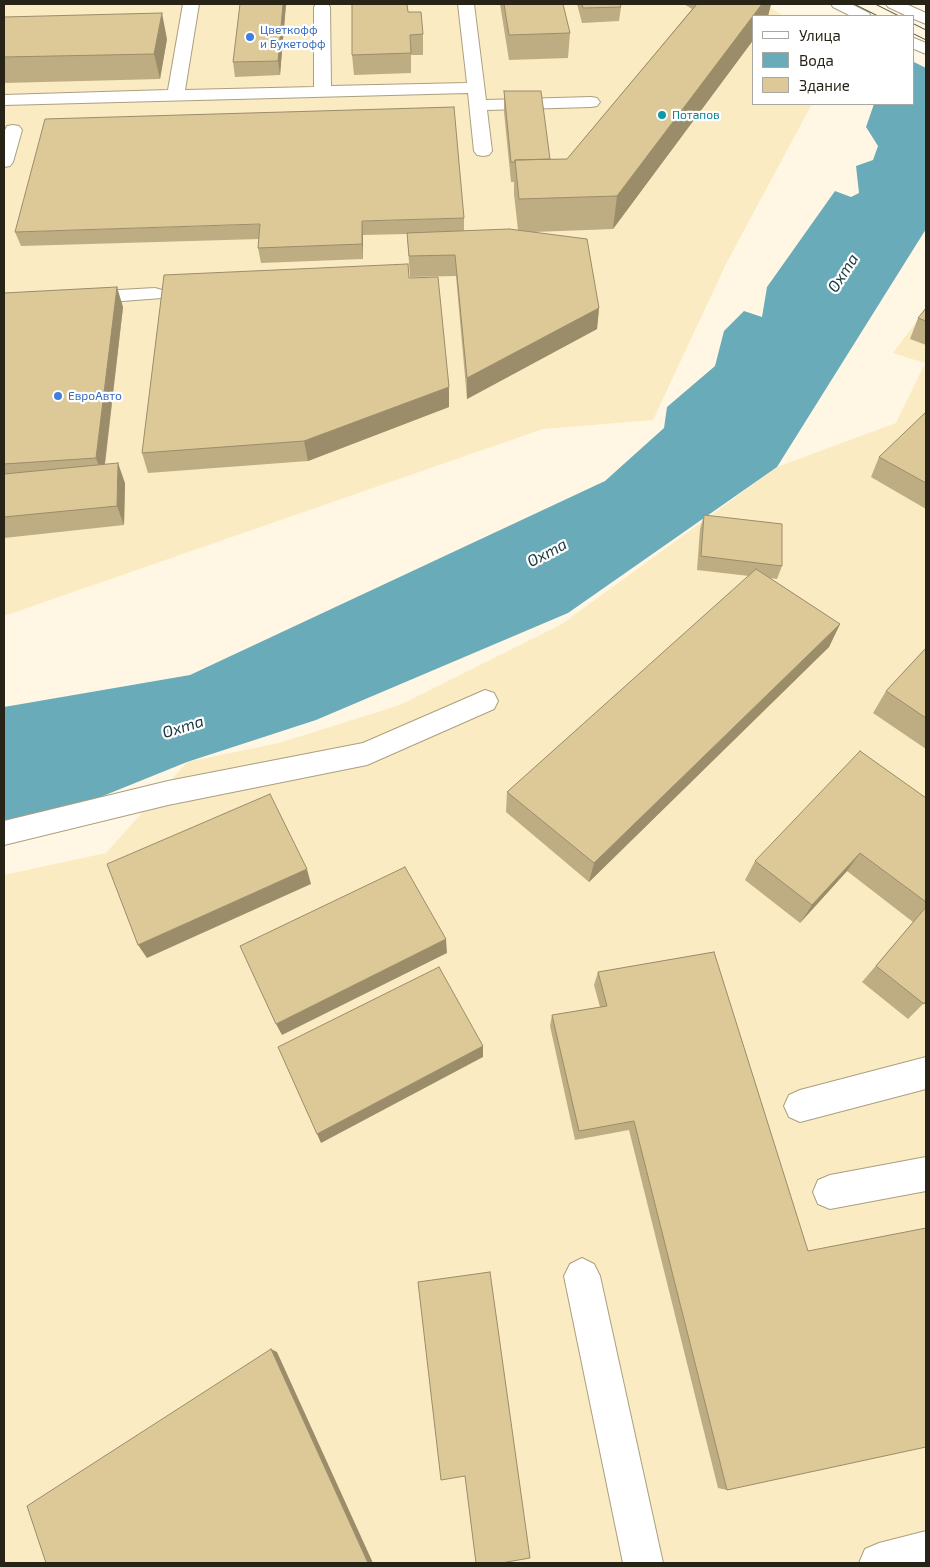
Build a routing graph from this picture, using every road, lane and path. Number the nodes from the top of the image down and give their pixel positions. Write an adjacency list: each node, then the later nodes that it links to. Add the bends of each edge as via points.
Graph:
1 (191, 4): 10 (street)
2 (466, 4): 11 (street)
3 (896, 5): 8 (street)
4 (844, 6): 6 (street); 7 (street)
5 (322, 7): 9 (street)
6 (831, 15)
7 (861, 15)
8 (926, 19)
9 (323, 92): 10 (street); 11 (street)
10 (176, 95): 12 (street)
11 (477, 96): 13 (street); 15 (street)
12 (4, 100)
13 (591, 102)
14 (13, 130): 16 (street)
15 (483, 151)
16 (4, 162)
17 (155, 294): 18 (street)
18 (61, 299)
19 (485, 701): 20 (street, via 367,754 168,794)
20 (4, 833)
21 (926, 1074): 22 (street)
22 (800, 1106)
23 (926, 1174): 24 (street)
24 (830, 1192)
25 (582, 1276): 27 (street)
26 (926, 1552): 28 (street)
27 (643, 1563)
28 (879, 1563)

